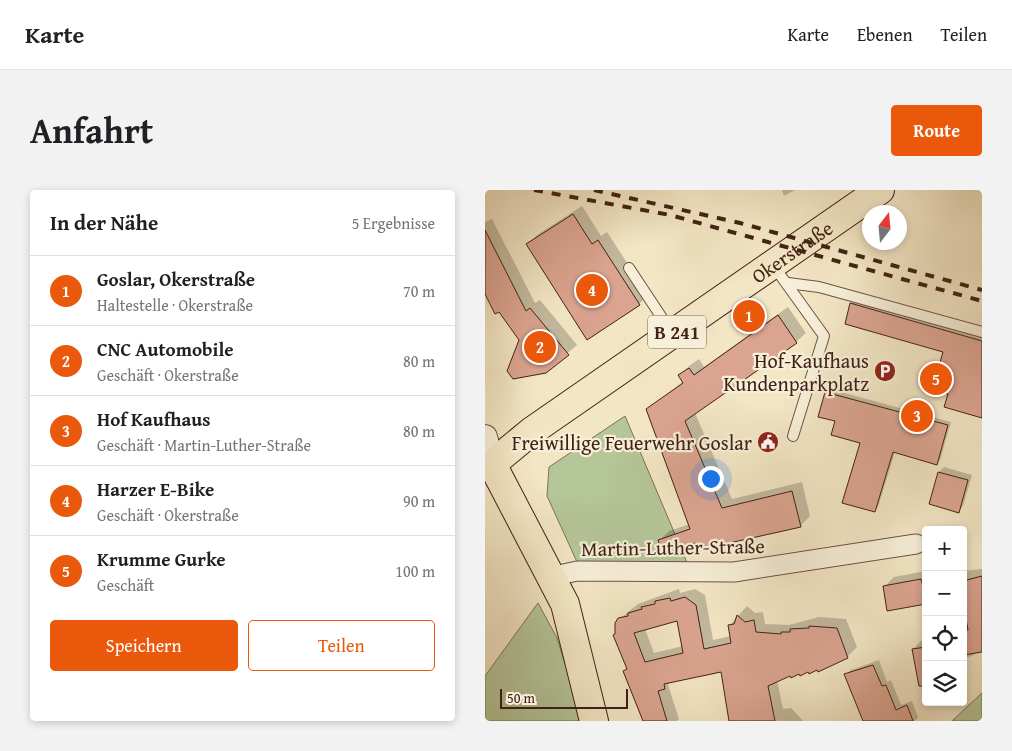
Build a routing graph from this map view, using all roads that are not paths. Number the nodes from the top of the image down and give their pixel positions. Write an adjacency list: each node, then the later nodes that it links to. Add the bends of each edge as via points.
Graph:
1 (865, 195): 3 (main road, Okerstraße / B 241)
2 (629, 268): 4 (lane)
3 (776, 268): 4 (main road, Okerstraße / B 241); 5 (lane, via 819,287); 6 (lane, via 824,336)
4 (671, 331): 7 (main road, Okerstraße / B 241, via 532,431)
5 (982, 332)
6 (793, 436)
7 (487, 457): 9 (main road, B 241, via 505,509 523,528)
8 (915, 544): 9 (street, Martin-Luther-Straße, via 734,572 577,571)
9 (550, 577): 10 (main road, B 241, via 565,632 574,643)
10 (594, 721)

